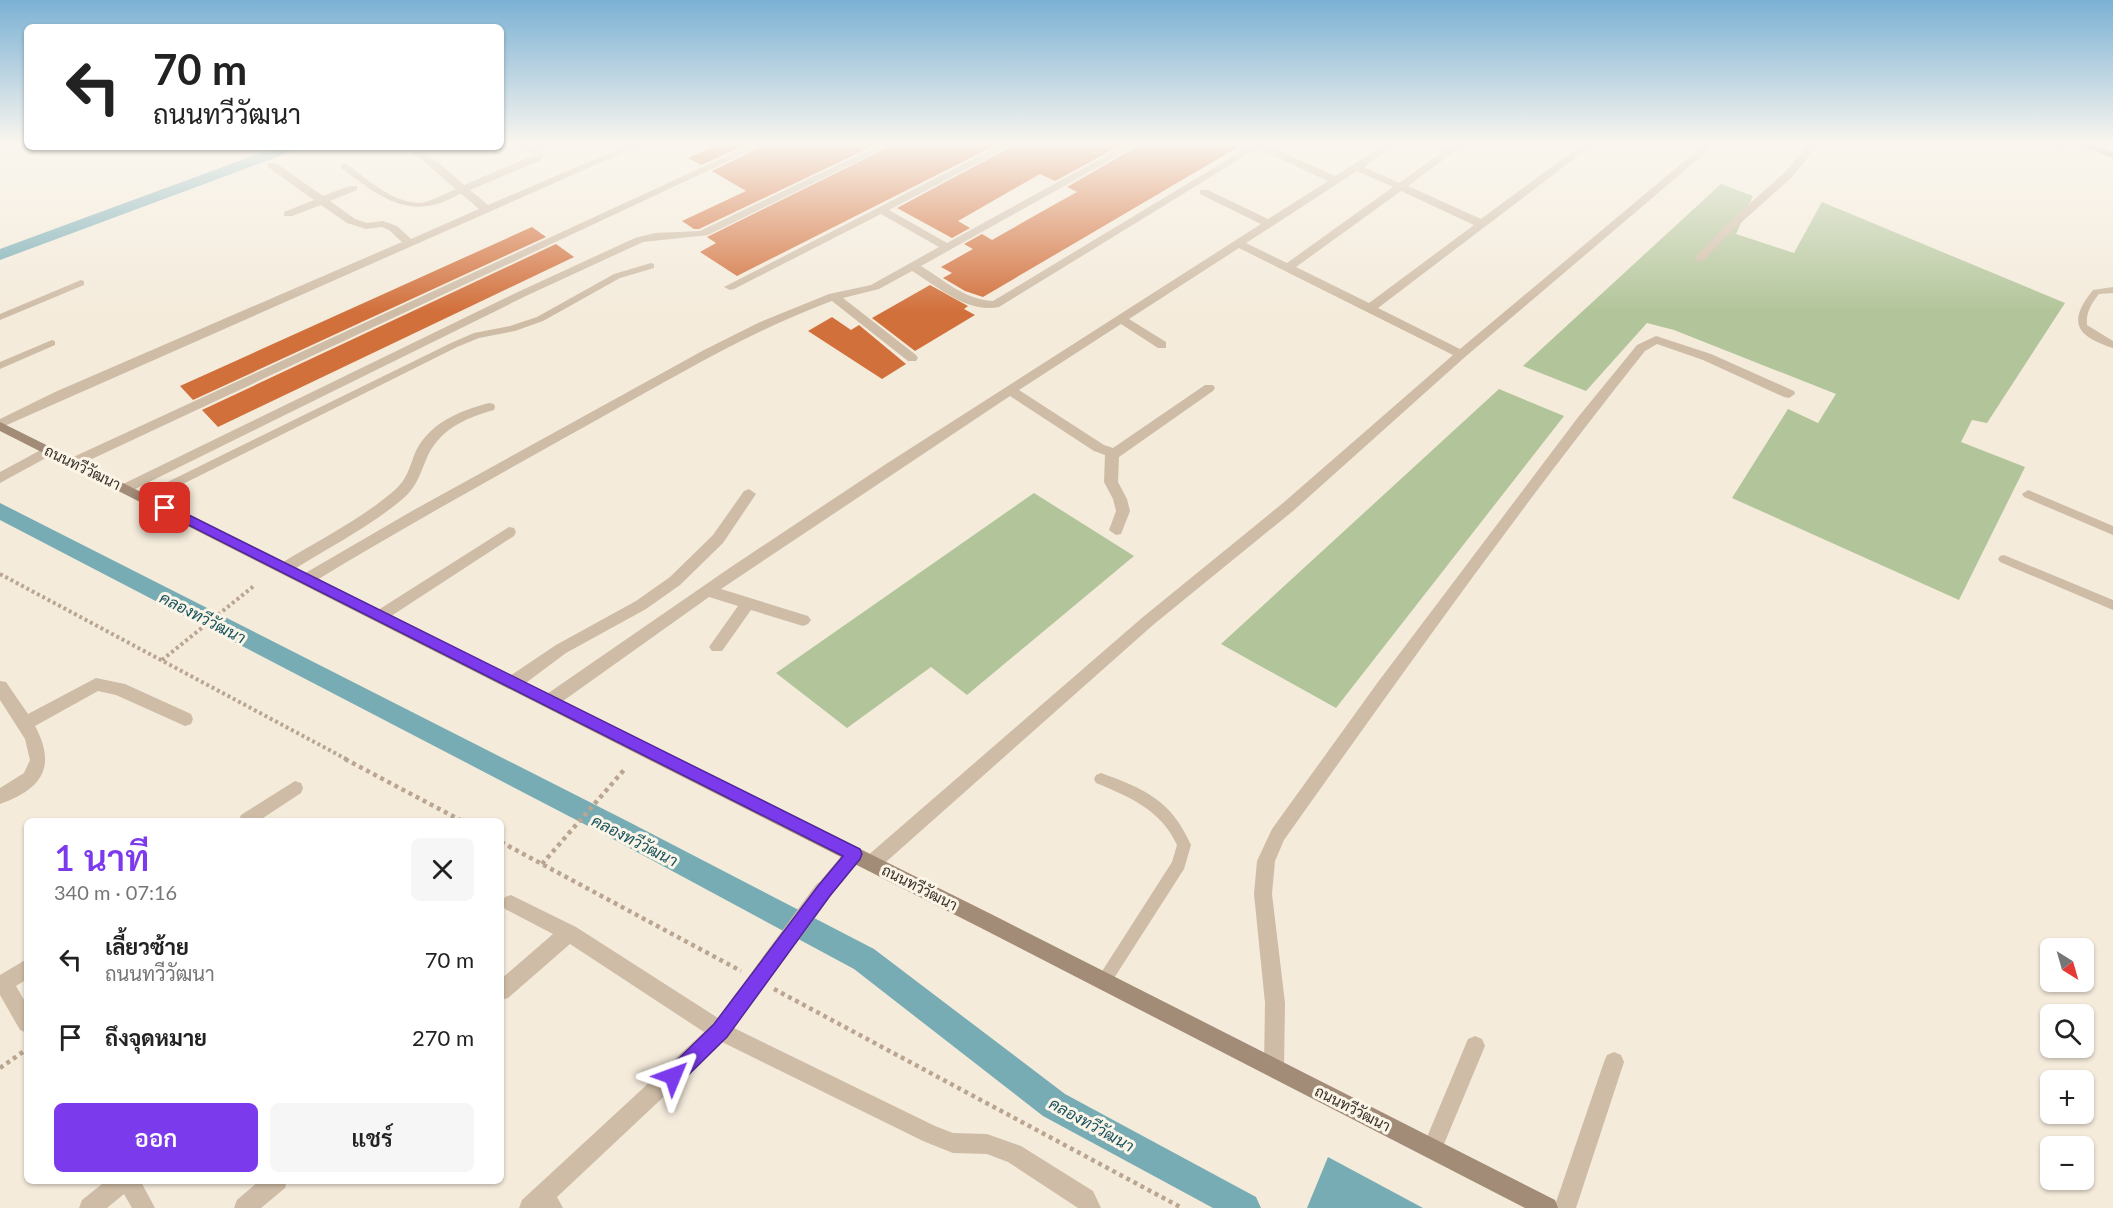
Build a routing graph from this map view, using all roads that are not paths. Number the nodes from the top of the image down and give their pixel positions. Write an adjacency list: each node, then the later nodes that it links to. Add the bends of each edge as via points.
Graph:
1 (400, 199): 2 (lane, via 414,204)
2 (442, 199)
3 (475, 199): 18 (street)
4 (511, 199): 18 (street)
5 (639, 199): 50 (street)
6 (773, 199): 52 (street, via 692,237 653,235 639,240)
7 (902, 199): 19 (street)
8 (1034, 199): 25 (street)
9 (1174, 199): 28 (street, via 995,305 968,301)
10 (1219, 199): 21 (street)
11 (1305, 199): 21 (street)
12 (1382, 199): 29 (street)
13 (1427, 199): 22 (street)
14 (1511, 199): 22 (street)
15 (1644, 199): 40 (street)
16 (1763, 199): 26 (street)
17 (323, 200): 20 (street); 24 (street, via 351,221 393,228)
18 (487, 210): 24 (street)
19 (882, 210): 25 (street); 31 (street)
20 (288, 214)
21 (1268, 223): 23 (street)
22 (1480, 223): 34 (street)
23 (1238, 243): 29 (street); 36 (street)
24 (410, 244): 47 (street)
25 (948, 248): 28 (street)
26 (1699, 259)
27 (651, 266): 55 (lane, via 617,276 540,319 454,345)
28 (914, 267): 33 (street, via 875,287)
29 (1287, 268): 34 (street)
30 (81, 283): 35 (lane)
31 (730, 287)
32 (2113, 290): 39 (lane, via 2096,292 2080,318 2082,326)
33 (833, 296): 41 (street); 61 (street, via 768,323 687,365)
34 (1370, 308): 40 (street)
35 (0, 317)
36 (1121, 319): 38 (street); 44 (street)
37 (52, 343): 42 (lane)
38 (1162, 345)
39 (2113, 345)
40 (1461, 354): 78 (street)
41 (912, 358)
42 (0, 366)
43 (1209, 388): 49 (street, via 1119,452)
44 (1009, 389): 49 (street); 62 (street)
45 (1789, 394): 89 (street, via 1707,357 1656,340 1641,348 1584,419 1278,835 1266,861 1263,894 1275,1003)
46 (489, 407): 60 (street, via 466,413 441,428 425,446 414,480 399,495)
47 (0, 425): 48 (main road, ถนนทวีวัฒนา)
48 (50, 450): 50 (main road, ถนนทวีวัฒนา); 51 (street)
49 (1112, 453): 56 (street, via 1111,482 1123,511)
50 (74, 462): 52 (main road, ถนนทวีวัฒนา)
51 (6, 475)
52 (126, 488): 55 (main road, ถนนทวีวัฒนา)
53 (749, 494): 68 (street, via 718,539 675,581 641,605 561,649)
54 (2028, 494): 57 (lane)
55 (145, 498): 60 (main road, ถนนทวีวัฒนา)
56 (1116, 530)
57 (2113, 531)
58 (509, 532): 65 (street)
59 (2004, 559): 64 (lane)
60 (285, 568): 61 (main road, ถนนทวีวัฒนา)
61 (307, 579): 65 (main road, ถนนทวีวัฒนา)
62 (707, 591): 63 (street); 70 (street)
63 (748, 603): 66 (street); 67 (street)
64 (2113, 605)
65 (380, 616): 68 (main road, ถนนทวีวัฒนา)
66 (803, 620)
67 (717, 647)
68 (513, 683): 70 (main road, ถนนทวีวัฒนา)
69 (0, 687): 72 (street)
70 (550, 701): 77 (main road, ถนนทวีวัฒนา)
71 (185, 719): 72 (street, via 119,689 96,684)
72 (24, 724): 75 (street, via 40,755 37,768)
73 (1101, 779): 82 (lane, via 1155,805 1172,820 1184,845 1179,864)
74 (295, 788): 76 (street)
75 (0, 797)
76 (250, 818)
77 (854, 854): 78 (main road, ถนนทวีวัฒนา); 86 (street, bridge)
78 (872, 863): 82 (main road, ถนนทวีวัฒนา)
79 (511, 903): 80 (street)
80 (569, 933): 84 (street); 86 (street)
81 (24, 970): 83 (street)
82 (1104, 981): 89 (main road, ถนนทวีวัฒนา)
83 (2, 985): 85 (street)
84 (504, 988)
85 (24, 1018)
86 (720, 1031): 94 (street); 98 (street, via 930,1134 953,1143 987,1144 1014,1153 1062,1182 1085,1199)
87 (1475, 1046): 90 (street)
88 (1614, 1062): 100 (street)
89 (1274, 1067): 90 (main road, ถนนทวีวัฒนา)
90 (1432, 1149): 99 (main road, ถนนทวีวัฒนา)
91 (121, 1184): 95 (street)
92 (129, 1184): 96 (street)
93 (272, 1184): 97 (street)
94 (542, 1204)
95 (90, 1208)
96 (144, 1208)
97 (245, 1208)
98 (1090, 1208)
99 (1547, 1208)
100 (1565, 1208)

